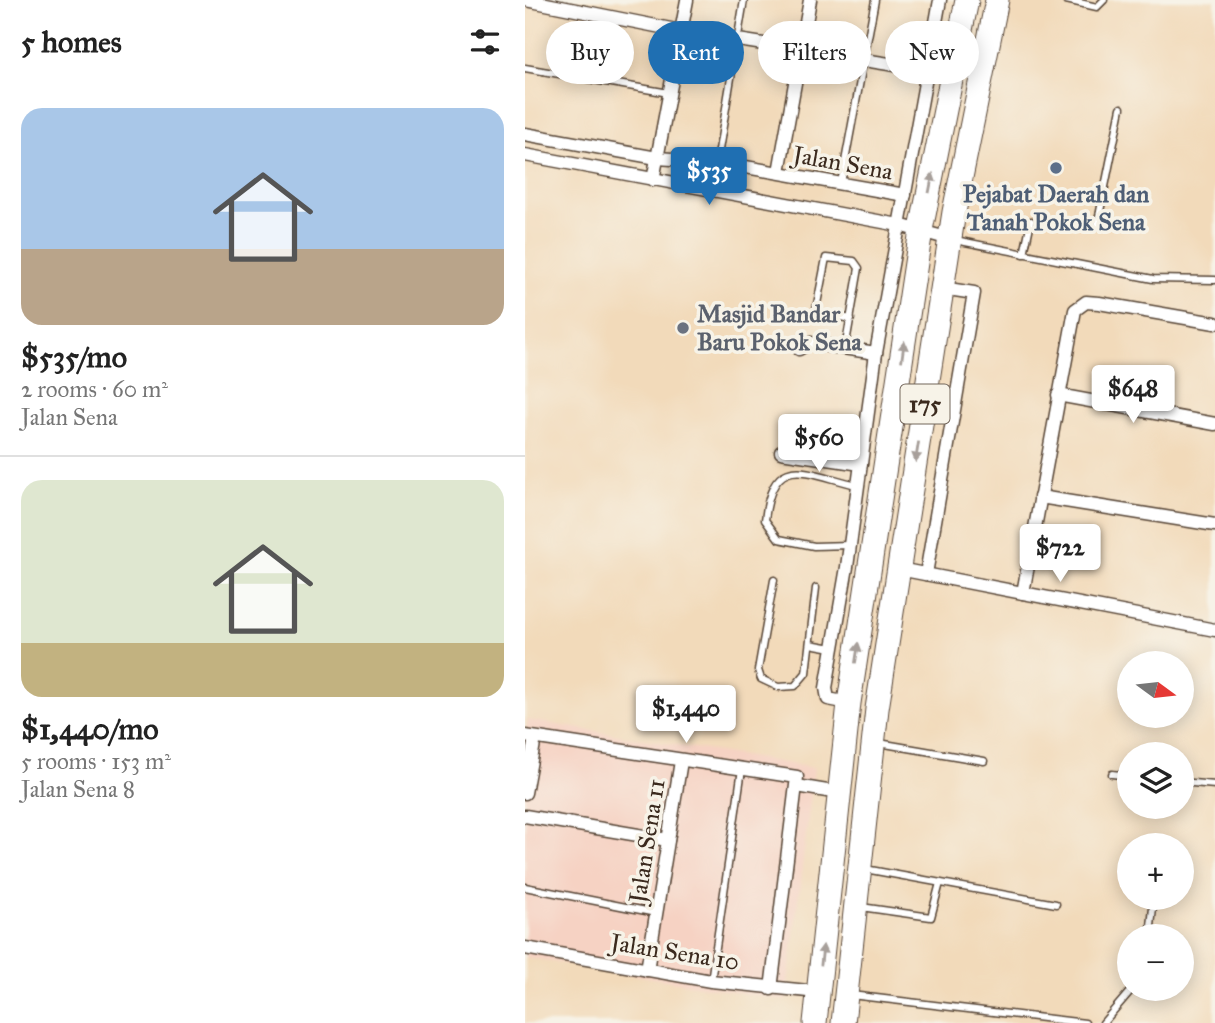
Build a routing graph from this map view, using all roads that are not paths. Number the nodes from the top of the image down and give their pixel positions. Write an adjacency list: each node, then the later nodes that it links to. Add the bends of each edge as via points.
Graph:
1 (526, 0): 15 (street)
2 (687, 0): 11 (street)
3 (744, 0): 12 (lane)
4 (810, 0): 13 (street)
5 (875, 0): 16 (lane)
6 (940, 0): 14 (street)
7 (967, 0): 35 (highway, 175, one-way to 7)
8 (997, 0): 36 (highway, 175)
9 (1066, 0): 10 (lane, via 1097,7)
10 (1104, 0)
11 (683, 21)
12 (740, 21)
13 (806, 21)
14 (936, 21)
15 (648, 24)
16 (871, 24)
17 (525, 68): 23 (lane)
18 (671, 84): 23 (street)
19 (730, 84): 28 (lane)
20 (795, 84): 29 (street)
21 (860, 84): 31 (lane)
22 (925, 84): 32 (street)
23 (669, 93): 27 (street)
24 (1121, 108): 34 (lane)
25 (525, 134): 27 (street, Jalan Sena)
26 (525, 155): 30 (street)
27 (657, 158): 28 (street, Jalan Sena); 30 (street)
28 (717, 162): 29 (street, Jalan Sena)
29 (779, 172): 31 (street, Jalan Sena)
30 (653, 180): 35 (street)
31 (841, 183): 32 (street, Jalan Sena)
32 (905, 195): 35 (street)
33 (1031, 221): 37 (lane)
34 (1097, 226)
35 (910, 228): 36 (street); 44 (street); 51 (highway, 175, one-way to 35)
36 (950, 239): 37 (lane); 39 (highway, 175)
37 (1024, 254): 38 (lane, via 1153,279)
38 (1215, 280)
39 (942, 288): 46 (highway, 175); 46 (street, via 974,293)
40 (851, 319): 40 (lane, via 858,263 826,258 816,309); 43 (lane)
41 (1215, 323): 45 (street, via 1086,302 1072,317)
42 (799, 349): 43 (street, via 810,343)
43 (845, 349): 44 (street)
44 (876, 353): 49 (street)
45 (1058, 394): 47 (street); 52 (street)
46 (938, 416): 56 (highway, 175, one-way to 56); 57 (street)
47 (1215, 424)
48 (781, 452): 49 (street)
49 (861, 464): 50 (street)
50 (857, 485): 51 (street); 54 (street); 54 (lane, via 785,472 768,496 765,520 779,539 790,543)
51 (883, 488): 55 (highway, 175)
52 (1040, 497): 53 (street); 60 (street)
53 (1215, 525)
54 (850, 545): 55 (street); 63 (street)
55 (874, 548): 64 (highway, 175, one-way to 55)
56 (899, 569): 57 (street); 66 (highway, 175)
57 (926, 574): 60 (street)
58 (774, 580): 62 (lane, via 758,670 761,679 778,687 795,686 806,673)
59 (816, 588): 62 (lane)
60 (1023, 593): 61 (street)
61 (1215, 631)
62 (810, 644): 63 (lane)
63 (832, 648): 64 (street, via 826,694 832,701)
64 (849, 703): 76 (highway, 175)
65 (530, 737): 67 (street); 75 (street)
66 (874, 742): 68 (lane); 79 (highway, 175)
67 (681, 761): 69 (street); 78 (street, Jalan Sena 11)
68 (984, 761)
69 (741, 769): 74 (street, via 794,776); 87 (lane)
70 (1112, 774): 71 (lane)
71 (1117, 775)
72 (1194, 783): 73 (lane)
73 (1215, 785)
74 (797, 786): 76 (street); 88 (street)
75 (525, 793)
76 (839, 793): 89 (highway, 175, one-way to 76)
77 (525, 816): 78 (street)
78 (668, 840): 84 (street, Jalan Sena 11)
79 (859, 868): 80 (lane); 83 (highway, 175)
80 (940, 883): 82 (lane); 83 (lane, via 931,917)
81 (525, 887): 84 (lane)
82 (1056, 904)
83 (855, 905): 90 (highway, 175)
84 (656, 913): 86 (street, Jalan Sena 11)
85 (525, 948): 86 (street, Jalan Sena 10)
86 (647, 970): 87 (street, Jalan Sena 10)
87 (711, 981): 88 (street, Jalan Sena 10)
88 (771, 989): 89 (street, Jalan Sena 10)
89 (818, 992): 92 (highway, 175)
90 (846, 995): 93 (highway, 175); 94 (lane)
91 (1122, 1001): 95 (lane)
92 (815, 1023)
93 (843, 1023)
94 (1085, 1023)
95 (1103, 1023)

